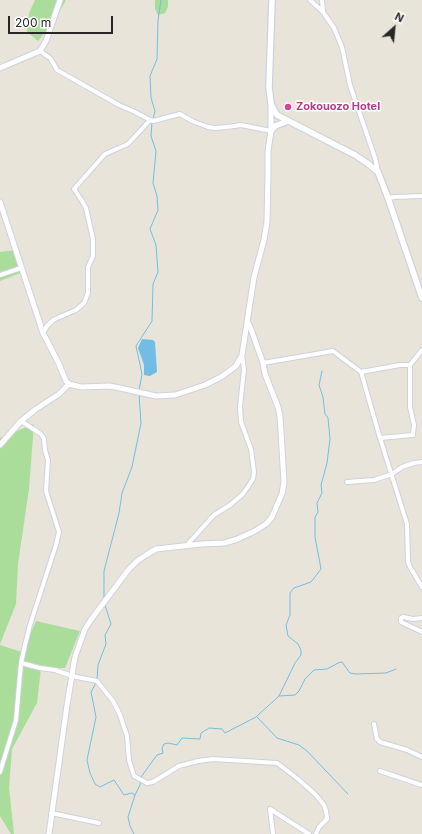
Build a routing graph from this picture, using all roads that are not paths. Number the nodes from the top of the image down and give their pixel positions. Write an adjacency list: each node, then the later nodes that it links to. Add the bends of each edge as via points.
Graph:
1 (60, 0): 6 (street)
2 (272, 0): 8 (main road, via 269,87)
3 (310, 0): 5 (street)
4 (322, 0): 5 (street)
5 (323, 12): 12 (street, via 334,28 342,48 350,85)
6 (40, 51): 7 (street); 9 (street, via 51,59 57,70)
7 (0, 68)
8 (271, 104): 10 (main road, via 277,115); 11 (street)
9 (150, 120): 11 (street, via 180,114 208,127 241,125); 21 (street, via 128,144 105,154 74,189 86,208 93,239 93,256 88,267 88,293 84,303 76,310 53,320)
10 (288, 121): 11 (main road); 12 (main road, via 355,155)
11 (270, 131): 20 (street, via 267,221 254,278)
12 (378, 172): 14 (main road)
13 (422, 196): 14 (street)
14 (388, 198): 18 (main road)
15 (0, 202): 16 (street)
16 (21, 268): 17 (street); 21 (street)
17 (0, 275)
18 (420, 285): 19 (main road)
19 (422, 298)
20 (248, 324): 23 (street); 24 (street)
21 (43, 333): 27 (street)
22 (422, 350): 25 (street)
23 (242, 355): 27 (street, via 236,366 221,377 175,395 156,396 109,386 81,387); 34 (street, via 244,370 241,422 251,449 253,479 243,494 214,515)
24 (263, 363): 26 (street, via 333,351); 34 (street, via 278,407 281,428 284,482 275,511 266,524 235,540)
25 (410, 365): 26 (street); 29 (street, via 413,435)
26 (361, 372): 29 (street)
27 (69, 384): 28 (street)
28 (21, 421): 30 (street); 38 (street, via 41,434 44,439 48,460 46,491 59,532)
29 (380, 438): 32 (street)
30 (0, 445)
31 (422, 462): 32 (street, via 402,467)
32 (392, 474): 33 (street, via 374,480); 35 (street, via 407,524 408,562)
33 (346, 482)
34 (186, 546): 39 (street, via 156,549 136,561 85,629 75,657)
35 (422, 587)
36 (422, 618): 37 (street, via 401,618 401,622)
37 (422, 632)
38 (21, 663): 39 (street); 43 (street, via 16,720)
39 (72, 676): 45 (street); 50 (street, via 97,682 113,702 127,736 129,760 134,776 147,783 153,782 179,766 213,759 277,763 315,794 324,805 327,819)
40 (374, 724): 41 (street, via 380,742)
41 (422, 757)
42 (380, 771): 44 (street)
43 (0, 772)
44 (422, 785)
45 (51, 813): 46 (street); 47 (street)
46 (99, 823)
47 (49, 834)
48 (273, 834): 49 (street, via 270,809)
49 (309, 834)
50 (316, 834)

